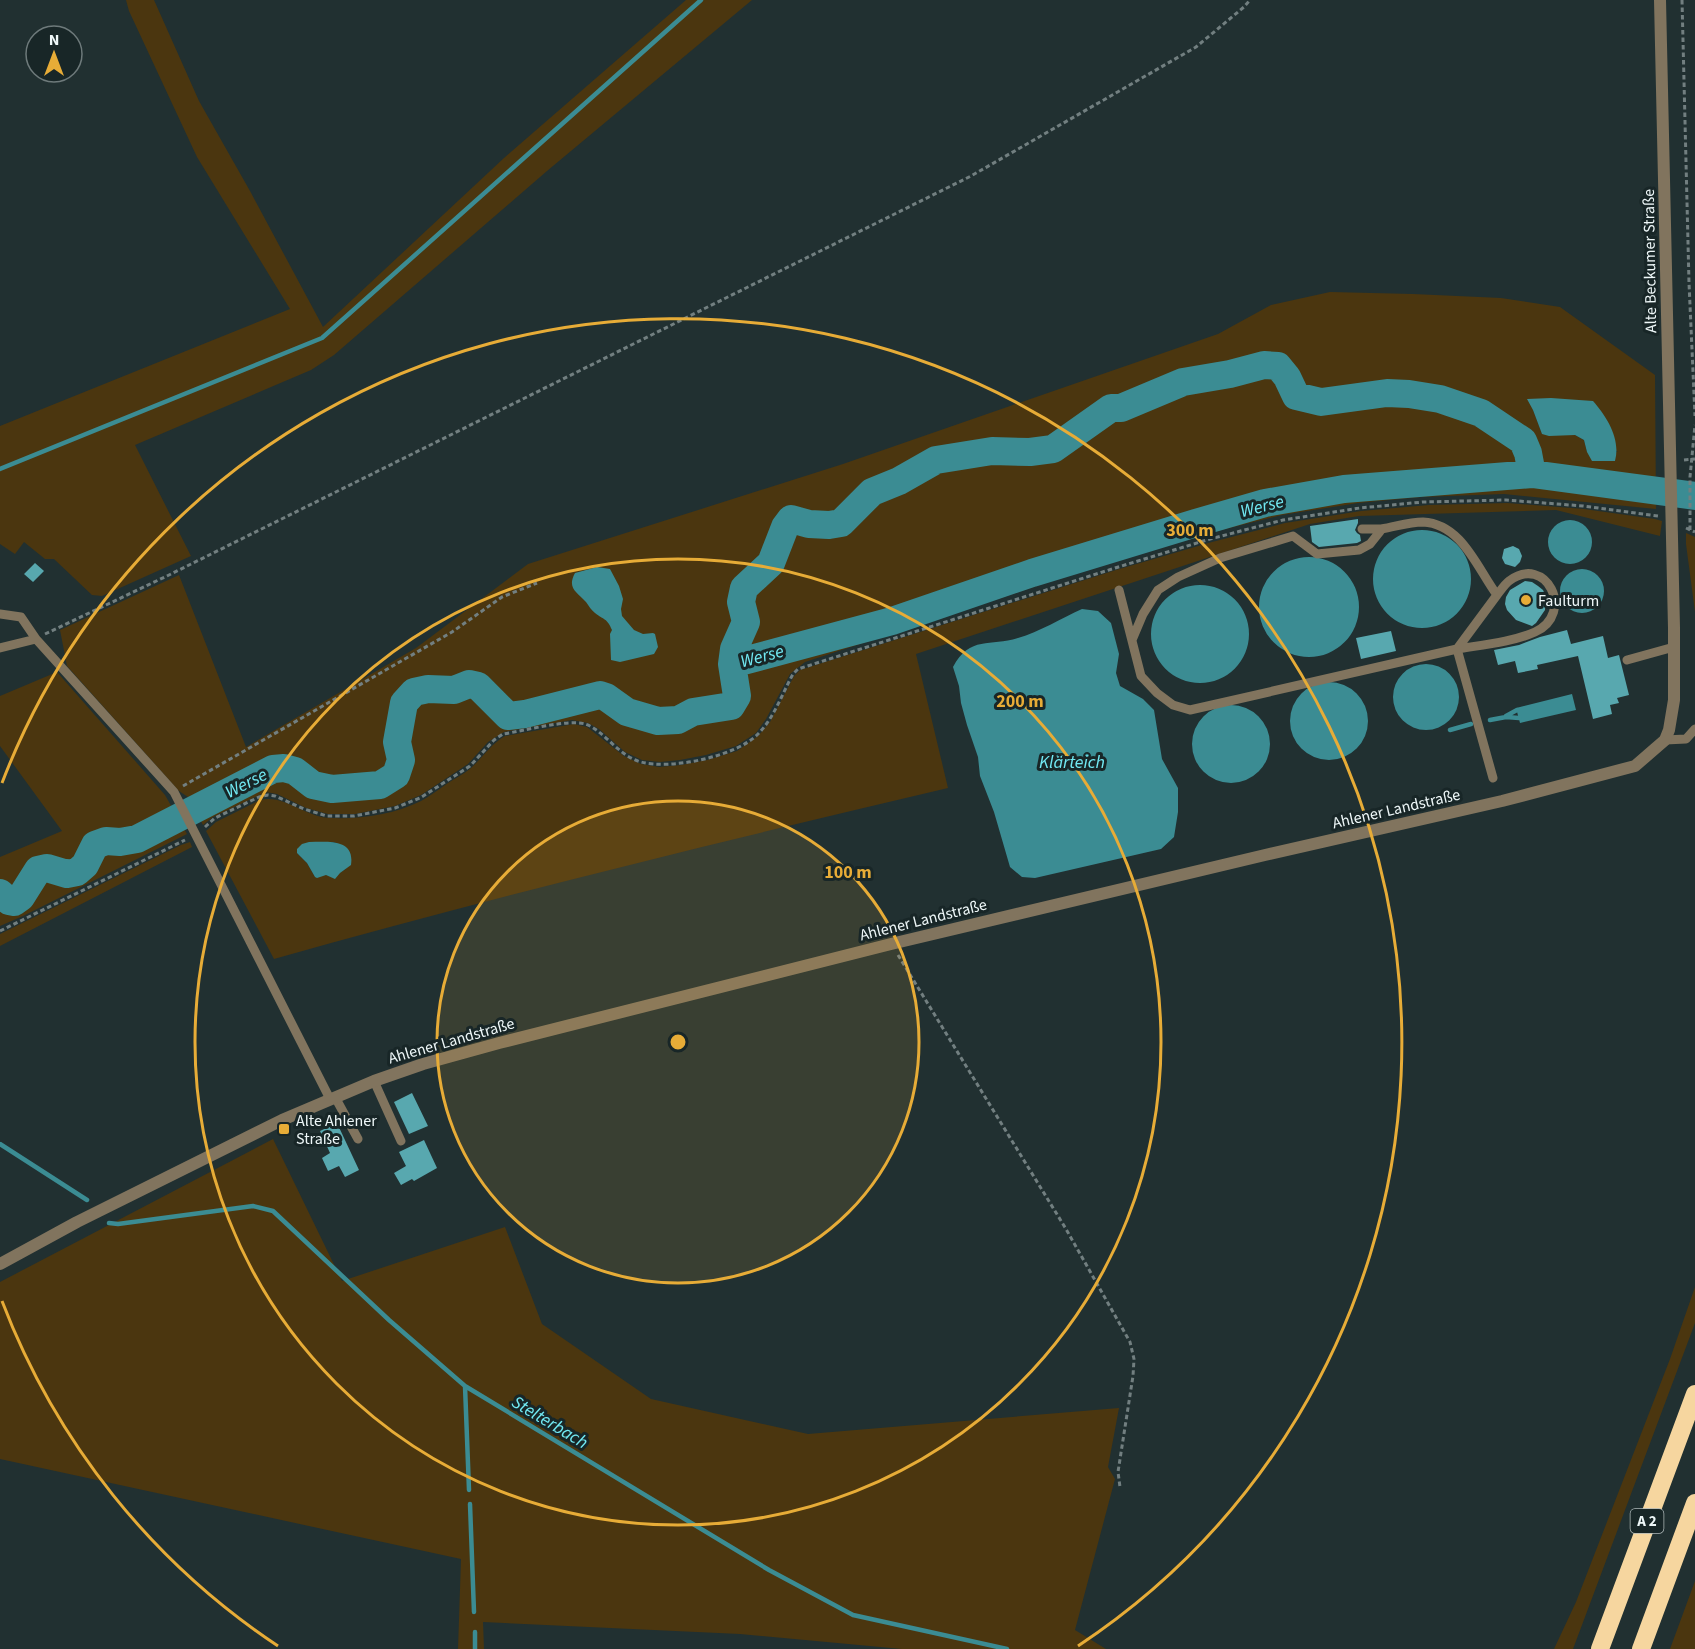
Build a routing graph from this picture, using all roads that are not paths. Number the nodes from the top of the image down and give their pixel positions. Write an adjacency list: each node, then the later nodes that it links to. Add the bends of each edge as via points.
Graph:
1 (1660, 0): 9 (street, Alte Beckumer Straße)
2 (1362, 529): 3 (lane)
3 (1382, 529): 5 (lane, via 1425,522 1447,530 1467,548); 8 (lane, via 1359,550 1317,554 1293,536 1209,563 1158,590)
4 (1119, 590): 8 (lane)
5 (1497, 595): 11 (lane); 11 (lane, via 1509,580 1537,575 1547,581 1554,593 1550,621 1536,632)
6 (0, 614): 7 (lane, via 21,616)
7 (36, 639): 10 (lane); 17 (lane, via 176,796)
8 (1132, 640): 11 (lane, via 1141,676 1173,705 1190,710)
9 (1674, 647): 12 (lane); 14 (street, via 1674,700)
10 (0, 648)
11 (1457, 649): 15 (lane)
12 (1627, 660)
13 (1695, 729): 14 (lane, via 1686,740)
14 (1665, 740): 16 (street, Ahlener Landstraße, via 1635,766 1624,769 891,944 500,1043)
15 (1493, 778)
16 (374, 1081): 17 (street, Ahlener Landstraße); 19 (lane)
17 (332, 1098): 18 (lane); 20 (street, Ahlener Landstraße, via 170,1174)
18 (358, 1139)
19 (401, 1141)
20 (0, 1264)
21 (1695, 1394): 23 (highway, A 2)
22 (1695, 1503): 24 (highway, A 2)
23 (1600, 1649)
24 (1641, 1649)

